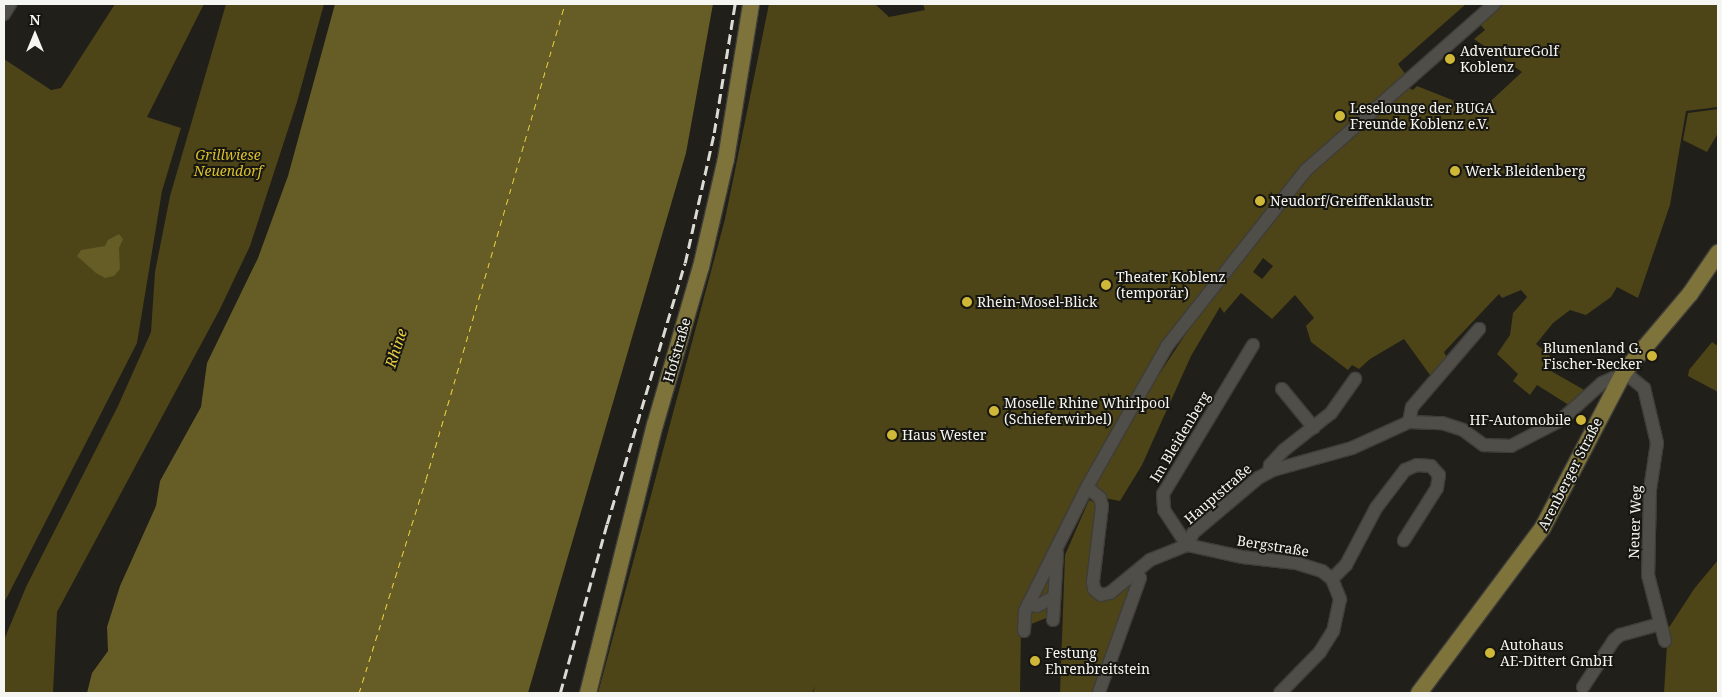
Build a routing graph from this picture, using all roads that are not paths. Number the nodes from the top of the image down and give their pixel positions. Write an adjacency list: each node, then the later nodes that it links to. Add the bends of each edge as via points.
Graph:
1 (10, 4): 4 (street)
2 (751, 4): 28 (main road, Hofstraße, via 726,159 702,267 655,425)
3 (1494, 4): 14 (street, via 1298,178 1167,346)
4 (4, 14)
5 (1718, 253): 8 (main road, Arenberger Straße, via 1690,294)
6 (1479, 329): 11 (street, via 1412,408)
7 (1253, 345): 17 (street, Im Bleidenberg, via 1165,487 1164,510)
8 (1622, 376): 11 (street, via 1606,380 1561,420 1504,447 1484,445 1454,426); 23 (street, Neuer Weg, via 1644,388 1657,443 1650,490 1648,575); 30 (main road, Arenberger Straße, via 1543,527)
9 (1355, 379): 12 (street, Hauptstraße, via 1338,405)
10 (1282, 389): 12 (street)
11 (1409, 422): 13 (street, via 1352,448)
12 (1314, 428): 13 (street, Hauptstraße, via 1284,450)
13 (1268, 472): 17 (street, Hauptstraße, via 1193,533)
14 (1087, 486): 16 (street); 18 (street, Bergstraße, via 1100,498 1102,506 1094,589 1105,595)
15 (1404, 540): 19 (street, via 1434,494 1439,475 1431,466 1417,465 1392,479 1343,569)
16 (1060, 541): 20 (street); 21 (street)
17 (1187, 545): 18 (street, Bergstraße, via 1164,553); 19 (street, Bergstraße, via 1307,565)
18 (1136, 572): 27 (street, via 1140,578)
19 (1332, 579): 29 (street, via 1340,599 1333,631 1320,652)
20 (1054, 597): 21 (street, via 1037,606); 22 (street)
21 (1028, 604): 24 (street)
22 (1053, 620)
23 (1660, 624): 25 (street, Neuer Weg); 26 (street, via 1620,635)
24 (1024, 631)
25 (1665, 641)
26 (1582, 686)
27 (1099, 692)
28 (588, 693)
29 (1280, 693)
30 (1419, 693)

